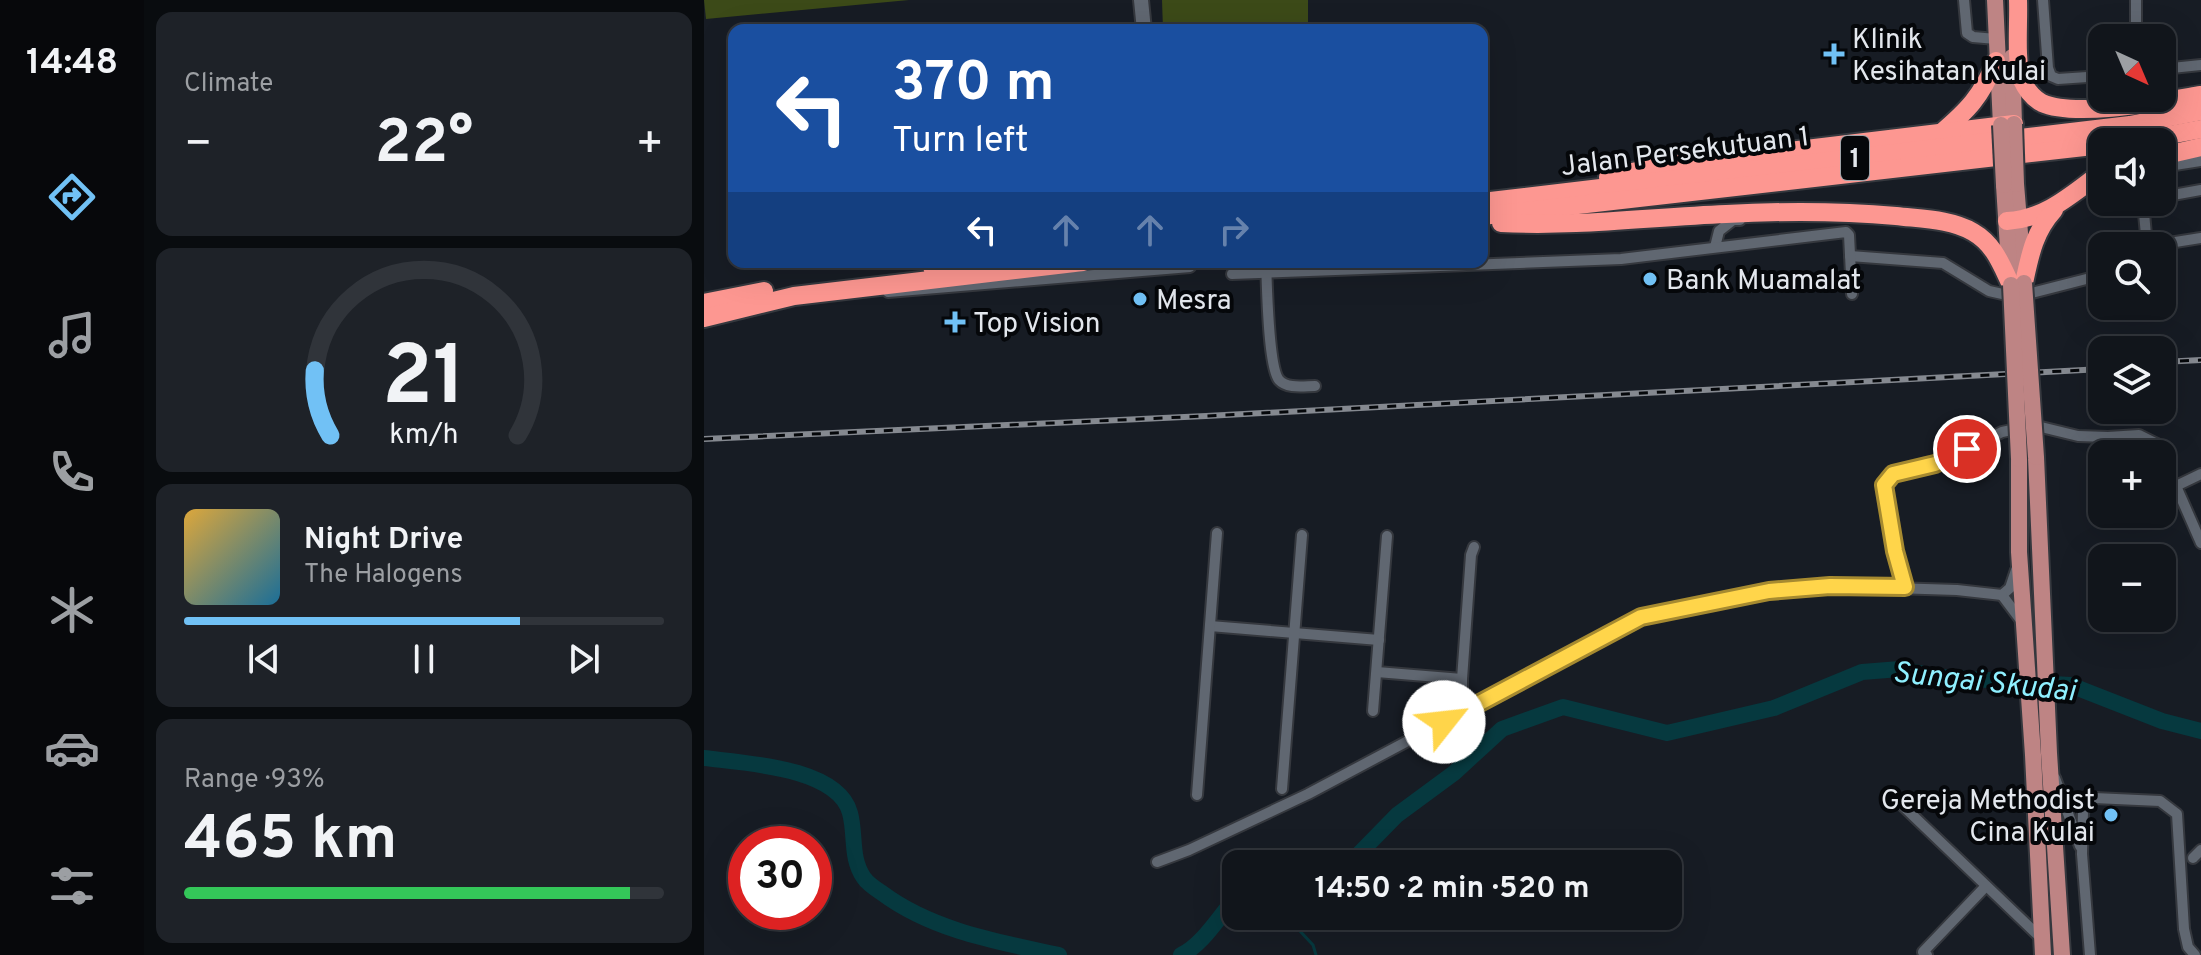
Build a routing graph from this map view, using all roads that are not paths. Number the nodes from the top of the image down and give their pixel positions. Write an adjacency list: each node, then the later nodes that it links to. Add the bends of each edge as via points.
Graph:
1 (1141, 0): 9 (street)
2 (1150, 0): 10 (street)
3 (1964, 0): 12 (street, via 1967,33)
4 (1995, 0): 12 (main road)
5 (2011, 0): 19 (main road)
6 (2018, 0): 17 (highway, via 2020,70 2039,101 2066,108 2132,106)
7 (2043, 0): 16 (street, via 2051,76)
8 (2136, 0): 11 (street)
9 (1143, 24)
10 (1152, 24)
11 (2136, 24)
12 (1996, 39): 13 (main road)
13 (1996, 61): 19 (main road); 21 (highway, via 1972,106)
14 (2201, 65): 15 (street)
15 (2176, 68)
16 (2088, 77)
17 (2201, 95)
18 (2201, 111): 31 (highway, Jalan Persekutuan 1 / 1, via 2130,125)
19 (2007, 124): 21 (highway); 37 (main road, bridge)
20 (2201, 129): 22 (highway)
21 (1940, 134): 31 (highway, via 1656,167)
22 (2176, 134)
23 (2088, 147): 35 (highway, 1)
24 (2201, 147): 25 (highway)
25 (2176, 157)
26 (2176, 158): 27 (street)
27 (2201, 161)
28 (2088, 182): 32 (highway)
29 (2201, 190): 30 (street)
30 (2176, 194)
31 (1508, 200): 33 (highway, 1)
32 (2064, 200): 37 (highway, via 2046,213); 50 (highway, via 2043,222)
33 (1488, 202)
34 (1818, 213): 36 (highway, via 1546,225); 40 (street, via 1733,220 1719,231); 50 (highway, via 1857,212 1958,225 1988,243)
35 (1488, 218)
36 (1488, 220)
37 (2013, 221): 50 (main road)
38 (2201, 238): 39 (street)
39 (2176, 242)
40 (1715, 247): 41 (street, via 1846,232); 42 (street, via 1621,259)
41 (1850, 256): 49 (street, via 1943,263 1989,291 2016,297); 52 (street)
42 (1488, 262)
43 (924, 268): 53 (highway)
44 (1032, 268): 51 (highway)
45 (1178, 268): 51 (street, via 895,293)
46 (1261, 268): 48 (street)
47 (1266, 268): 55 (street, via 1272,357 1279,379 1289,386)
48 (1232, 274)
49 (2088, 279)
50 (2017, 284): 57 (main road, bridge)
51 (860, 288): 54 (highway, via 794,296)
52 (1852, 294)
53 (704, 303)
54 (704, 318)
55 (1315, 386)
56 (2149, 440): 66 (street, via 2139,435 2078,436 2021,428 1888,478 1884,485)
57 (2027, 458): 65 (main road); 70 (main road)
58 (2201, 474): 59 (street)
59 (2176, 486): 63 (street)
60 (1217, 533): 68 (street)
61 (1302, 535): 69 (street)
62 (1387, 536): 71 (street)
63 (2201, 543)
64 (1474, 547): 73 (street)
65 (2019, 552): 67 (street, via 2015,578); 70 (main road)
66 (1905, 587): 67 (street); 74 (street, via 1769,591 1641,617)
67 (2002, 595): 70 (street)
68 (1210, 626): 69 (street); 78 (street)
69 (1294, 632): 71 (street); 77 (street)
70 (2034, 636): 76 (main road)
71 (1379, 640): 72 (street)
72 (1377, 672): 73 (street); 75 (street)
73 (1462, 679): 74 (street)
74 (1468, 709): 81 (street, via 1308,794)
75 (1373, 711)
76 (2044, 758): 80 (street); 83 (main road); 85 (main road)
77 (1282, 789)
78 (1197, 795)
79 (1903, 806): 82 (street)
80 (2082, 854): 86 (street); 87 (street, via 2083,811 2094,798 2160,801 2173,808 2184,929)
81 (1157, 862)
82 (1986, 886): 83 (street); 84 (street)
83 (2042, 946)
84 (1923, 954)
85 (2062, 955)
86 (2090, 955)
87 (2195, 955)

